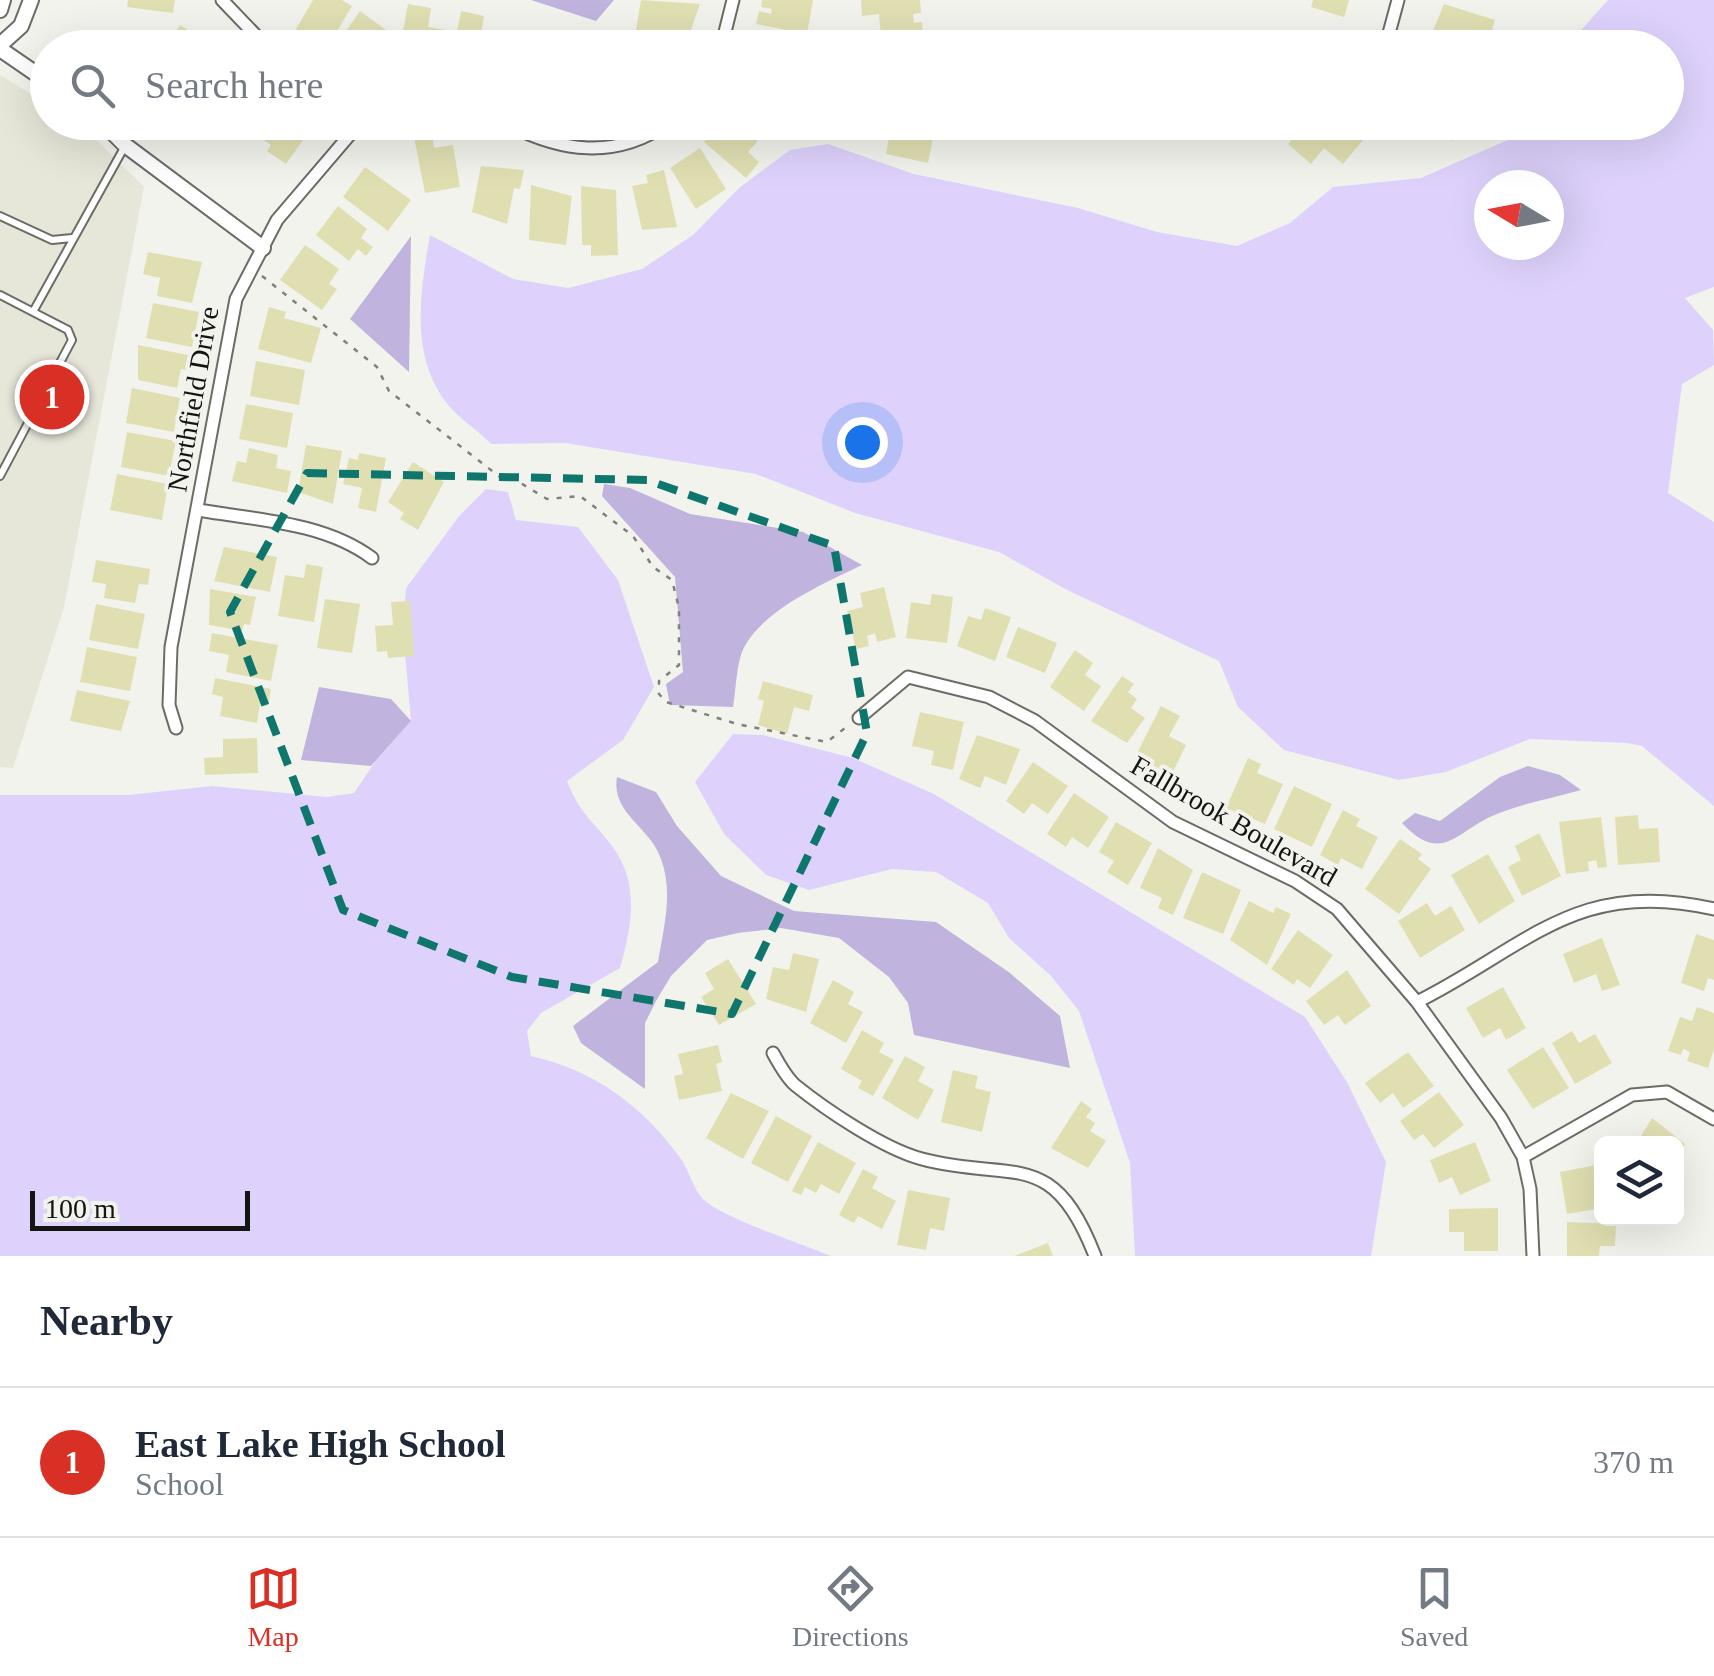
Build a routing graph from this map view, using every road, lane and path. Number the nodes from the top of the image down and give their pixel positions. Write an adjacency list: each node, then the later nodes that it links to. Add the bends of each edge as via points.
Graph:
1 (3, 0): 6 (street)
2 (31, 0): 10 (street, via 21,26)
3 (222, 0): 7 (street)
4 (734, 0): 8 (street)
5 (1398, 0): 9 (street)
6 (0, 10)
7 (251, 30)
8 (726, 30)
9 (1390, 30)
10 (0, 46): 11 (street)
11 (30, 68)
12 (120, 140): 16 (street)
13 (344, 140): 19 (street, Northfield Drive)
14 (541, 140): 15 (street, via 590,149)
15 (645, 140)
16 (125, 145): 18 (lane); 19 (street)
17 (0, 216): 18 (lane, via 52,240)
18 (73, 238): 22 (lane)
19 (263, 248): 20 (street, Northfield Drive)
20 (252, 269): 24 (street, Northfield Drive, via 236,300); 26 (path, via 377,367 390,391 487,468 546,499 580,496 633,536 653,568 672,580 679,608 679,664 658,681 666,702 828,742)
21 (0, 295): 22 (lane)
22 (34, 310): 23 (lane, via 68,330 71,349)
23 (0, 476)
24 (198, 510): 25 (street, via 325,533); 27 (street, Northfield Drive, via 171,647 169,704)
25 (372, 558)
26 (858, 718): 29 (street, Fallbrook Boulevard, via 908,677 989,697 1035,722 1173,822 1295,881 1337,909)
27 (176, 728)
28 (1714, 909): 29 (street, via 1636,900 1577,912 1543,925)
29 (1417, 1002): 32 (street, Fallbrook Boulevard)
30 (772, 1053): 33 (street, via 792,1083 884,1142 922,1159 1033,1173 1062,1194)
31 (1714, 1119): 32 (street, via 1666,1092 1632,1095)
32 (1522, 1156): 34 (street, Fallbrook Boulevard, via 1533,1210)
33 (1094, 1256)
34 (1533, 1256)

